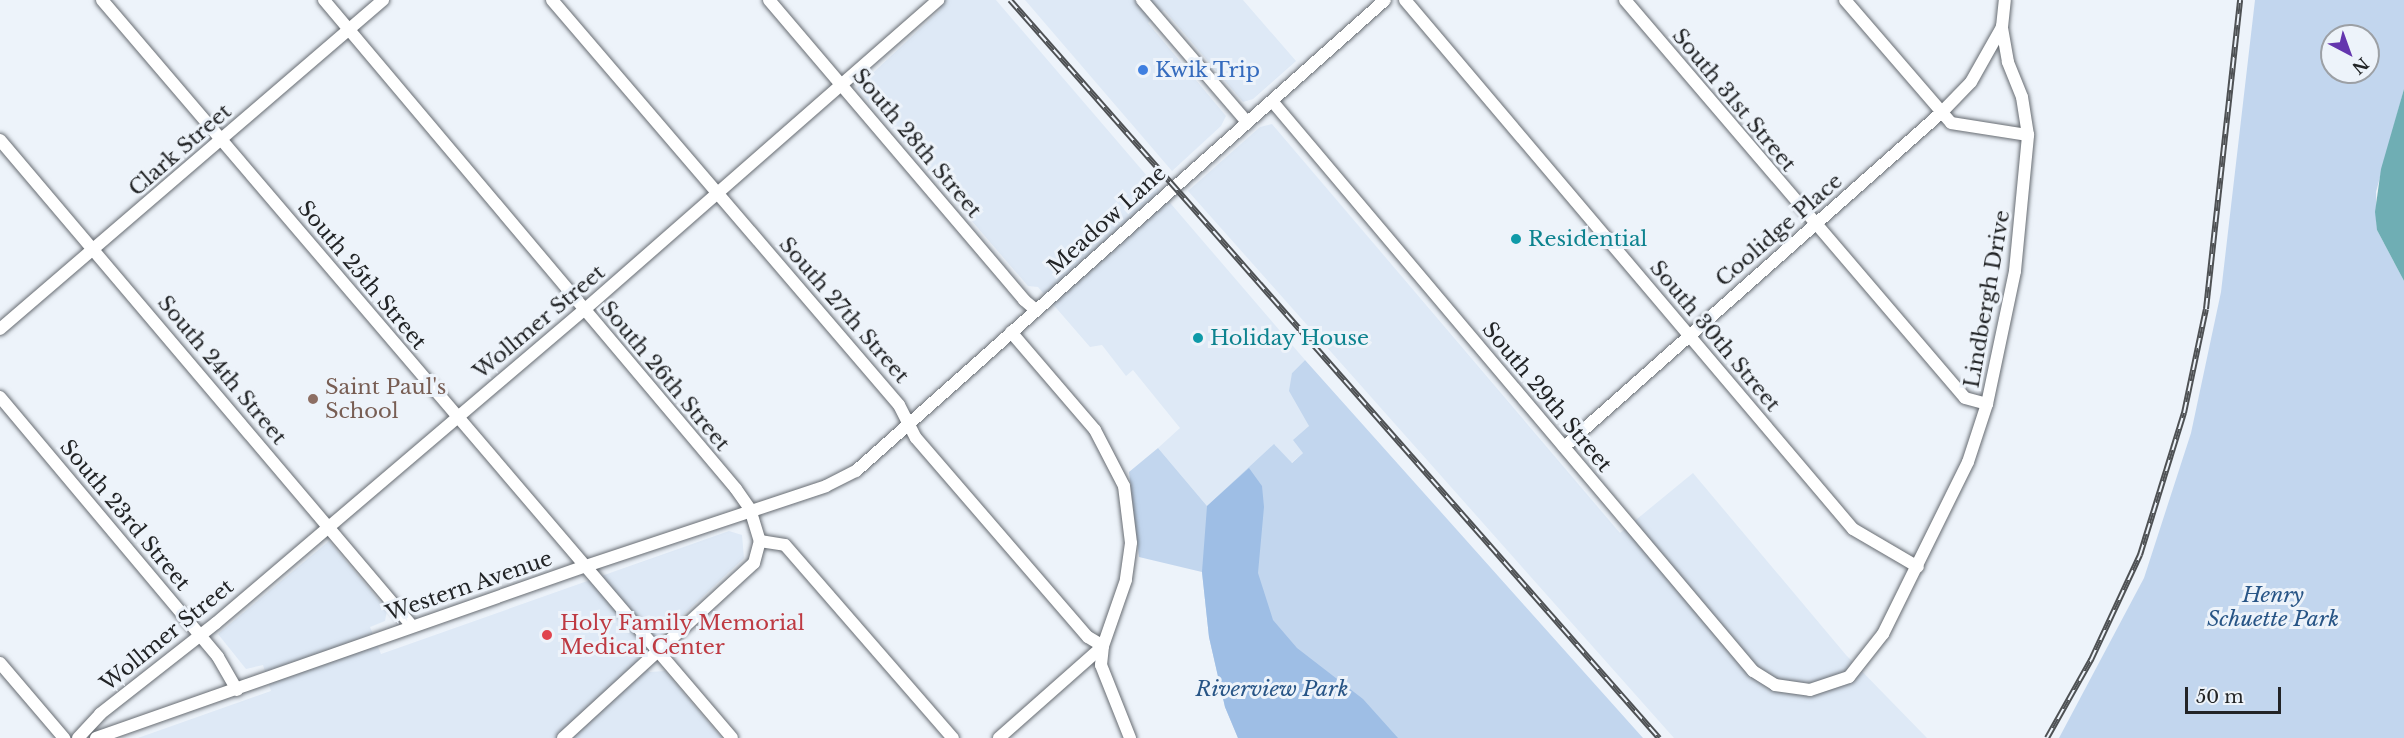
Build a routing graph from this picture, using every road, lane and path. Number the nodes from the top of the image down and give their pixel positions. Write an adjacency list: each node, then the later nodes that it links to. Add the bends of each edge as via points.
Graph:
1 (102, 0): 21 (street, South 25th Street)
2 (324, 0): 14 (street, South 26th Street)
3 (383, 0): 14 (street, Clark Street)
4 (552, 0): 22 (street, South 27th Street)
5 (769, 0): 15 (street, South 28th Street)
6 (938, 0): 15 (street, Wollmer Street)
7 (1142, 0): 18 (street)
8 (1405, 0): 29 (street, South 30th Street)
9 (1624, 0): 23 (street, South 31st Street)
10 (1845, 0): 17 (street)
11 (2005, 0): 13 (street, Lindbergh Drive)
12 (1379, 2): 16 (street, Meadow Lane)
13 (2002, 27): 17 (street, Coolidge Place, via 1971,82); 19 (street, Lindbergh Drive, via 2008,62 2022,97)
14 (349, 30): 21 (street, Clark Street); 25 (street, South 26th Street)
15 (842, 85): 22 (street, Wollmer Street); 26 (street, South 28th Street)
16 (1272, 101): 18 (street, Meadow Lane); 34 (street, South 29th Street)
17 (1941, 113): 19 (street, via 1951,123); 23 (street, Coolidge Place)
18 (1247, 122): 26 (street, Meadow Lane)
19 (2028, 135): 31 (street, Lindbergh Drive, via 2015,271)
20 (0, 140): 24 (street, South 24th Street)
21 (222, 140): 24 (street, Clark Street); 32 (street, South 25th Street)
22 (718, 194): 25 (street, Wollmer Street); 33 (street, South 27th Street, via 899,405)
23 (1814, 225): 29 (street, Coolidge Place); 31 (street, South 31st Street, via 1965,398)
24 (94, 250): 27 (street, Clark Street); 37 (street, South 24th Street)
25 (584, 310): 32 (street, Wollmer Street); 36 (street, South 26th Street)
26 (1036, 310): 28 (street, Meadow Lane)
27 (0, 328)
28 (1011, 332): 33 (street, Meadow Lane); 43 (street, via 1095,430 1124,486 1131,543 1119,603)
29 (1688, 336): 34 (street, Coolidge Place); 40 (street, South 30th Street, via 1853,529)
30 (0, 397): 42 (street, South 23rd Street)
31 (1987, 404): 40 (street, Lindbergh Drive, via 1968,462)
32 (457, 417): 37 (street, Wollmer Street); 39 (street, South 25th Street)
33 (907, 424): 35 (street, Meadow Lane); 43 (street, South 27th Street, via 1088,637)
34 (1564, 447): 47 (street, South 29th Street, via 1753,671 1775,685)
35 (855, 471): 36 (street, Western Avenue, via 826,486)
36 (750, 509): 38 (street, South 26th Street); 39 (street, Western Avenue)
37 (330, 526): 41 (street, South 24th Street); 42 (street, Wollmer Street)
38 (760, 541): 44 (street, via 754,563); 53 (street, via 785,544)
39 (583, 567): 41 (street, Western Avenue); 44 (street, South 25th Street)
40 (1918, 567): 47 (street, Lindbergh Drive, via 1868,658 1849,677)
41 (412, 627): 46 (street, Western Avenue)
42 (200, 635): 46 (street, South 23rd Street, via 228,669); 49 (street, Wollmer Street, via 100,714)
43 (1103, 646): 54 (street); 55 (street, via 1101,665)
44 (657, 652): 51 (street); 52 (street, South 25th Street)
45 (0, 663): 48 (street)
46 (237, 690): 50 (street, Western Avenue)
47 (1810, 690)
48 (64, 738)
49 (78, 738)
50 (96, 738)
51 (563, 738)
52 (732, 738)
53 (953, 738)
54 (999, 738)
55 (1130, 738)

